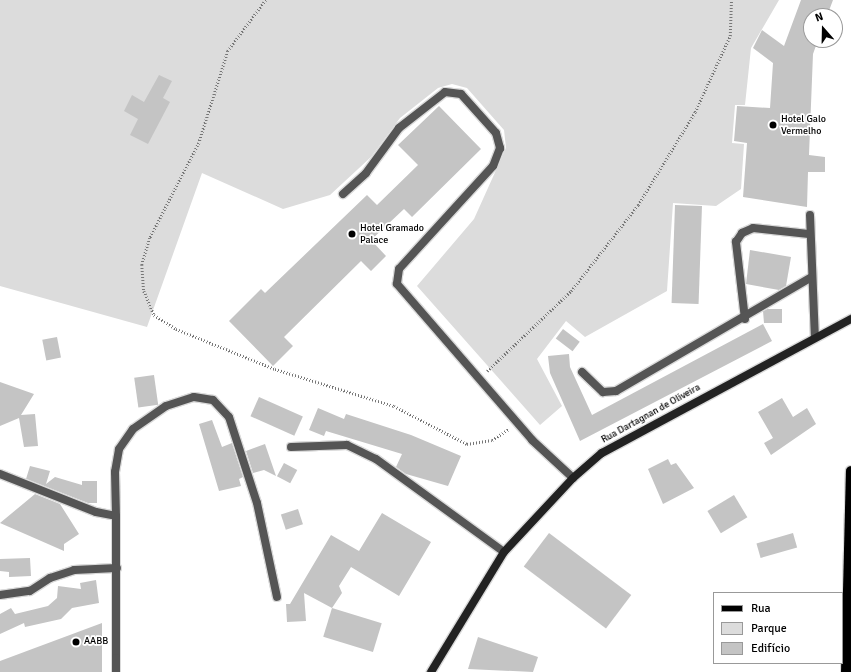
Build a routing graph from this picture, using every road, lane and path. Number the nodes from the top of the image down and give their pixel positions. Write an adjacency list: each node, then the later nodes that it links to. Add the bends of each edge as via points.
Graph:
1 (266, 0): 12 (path, via 228,51 199,143 150,238 142,265 144,291 154,315 176,329 275,369 394,406 467,444 492,440)
2 (731, 0): 11 (path, via 730,36 724,50 695,112 638,205 571,291 513,349)
3 (343, 194): 11 (street, via 366,173 399,128 445,92 461,94 496,133 500,148 493,166 400,269 397,277 399,290)
4 (810, 215): 5 (street)
5 (809, 234): 6 (street); 7 (street, via 753,228 742,233 736,242)
6 (810, 278): 7 (street); 9 (street)
7 (745, 319): 10 (street, via 616,392 603,392)
8 (851, 319): 9 (street, Rua Dartagnan de Oliveira)
9 (815, 337): 16 (street, Rua Dartagnan de Oliveira, via 637,432 602,453)
10 (582, 372)
11 (477, 379): 12 (street)
12 (518, 424): 16 (street)
13 (291, 447): 18 (street, via 347,445 376,459)
14 (851, 471): 24 (main road)
15 (0, 474): 17 (street, via 96,512)
16 (573, 478): 18 (street, Rua Dartagnan de Oliveira)
17 (116, 516): 19 (street); 21 (street, via 115,472 119,449 133,430 166,406 194,398 213,400 229,417 258,503)
18 (504, 552): 23 (street, Rua Dartagnan de Oliveira)
19 (117, 568): 20 (street, via 74,570 50,578 30,591); 22 (street)
20 (0, 595)
21 (278, 597)
22 (116, 672)
23 (431, 672)
24 (846, 672)

